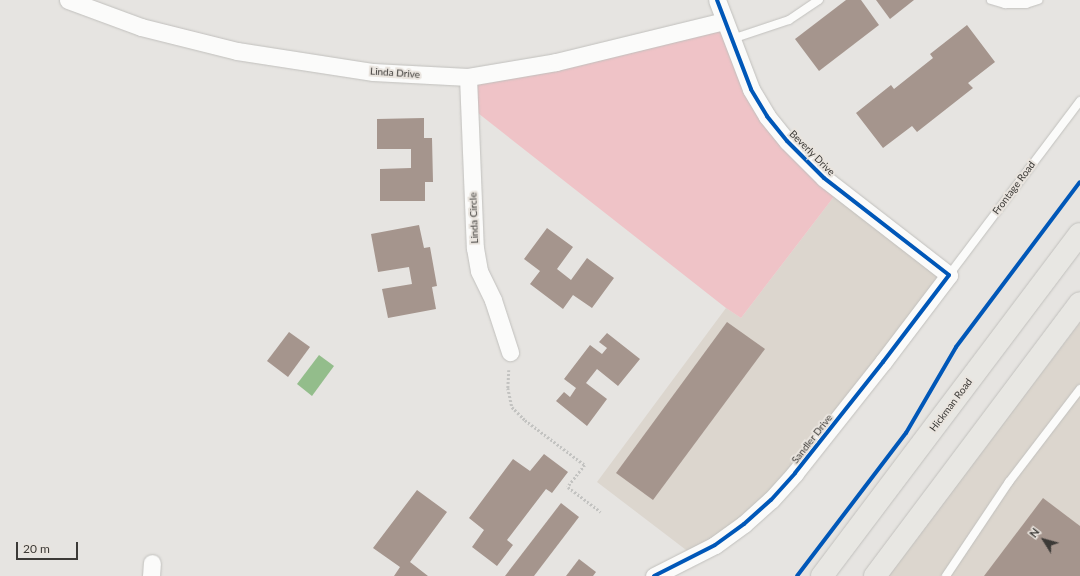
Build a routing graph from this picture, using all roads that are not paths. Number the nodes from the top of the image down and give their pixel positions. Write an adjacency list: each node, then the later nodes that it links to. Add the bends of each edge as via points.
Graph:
1 (68, 0): 8 (street, Linda Drive, via 141,27 237,51 373,72)
2 (718, 0): 6 (street, Beverly Drive)
3 (819, 0): 7 (lane, via 789,20)
4 (991, 0): 5 (lane, via 1005,4 1026,4)
5 (1038, 0)
6 (724, 21): 7 (street, Beverly Drive); 8 (street, Linda Drive, via 556,62)
7 (732, 40): 11 (street, Beverly Drive, via 751,89 787,142 824,178)
8 (468, 77): 13 (street, Linda Circle, via 475,248 479,271 493,300)
9 (1080, 101): 11 (lane, Frontage Road)
10 (1080, 234): 16 (main road, Hickman Road)
11 (949, 275): 15 (street, Sandler Drive, via 883,362 771,500 715,545)
12 (1080, 303): 17 (main road)
13 (510, 352)
14 (1080, 389): 18 (lane, via 1009,482)
15 (654, 576)
16 (822, 576)
17 (875, 576)
18 (946, 576)

